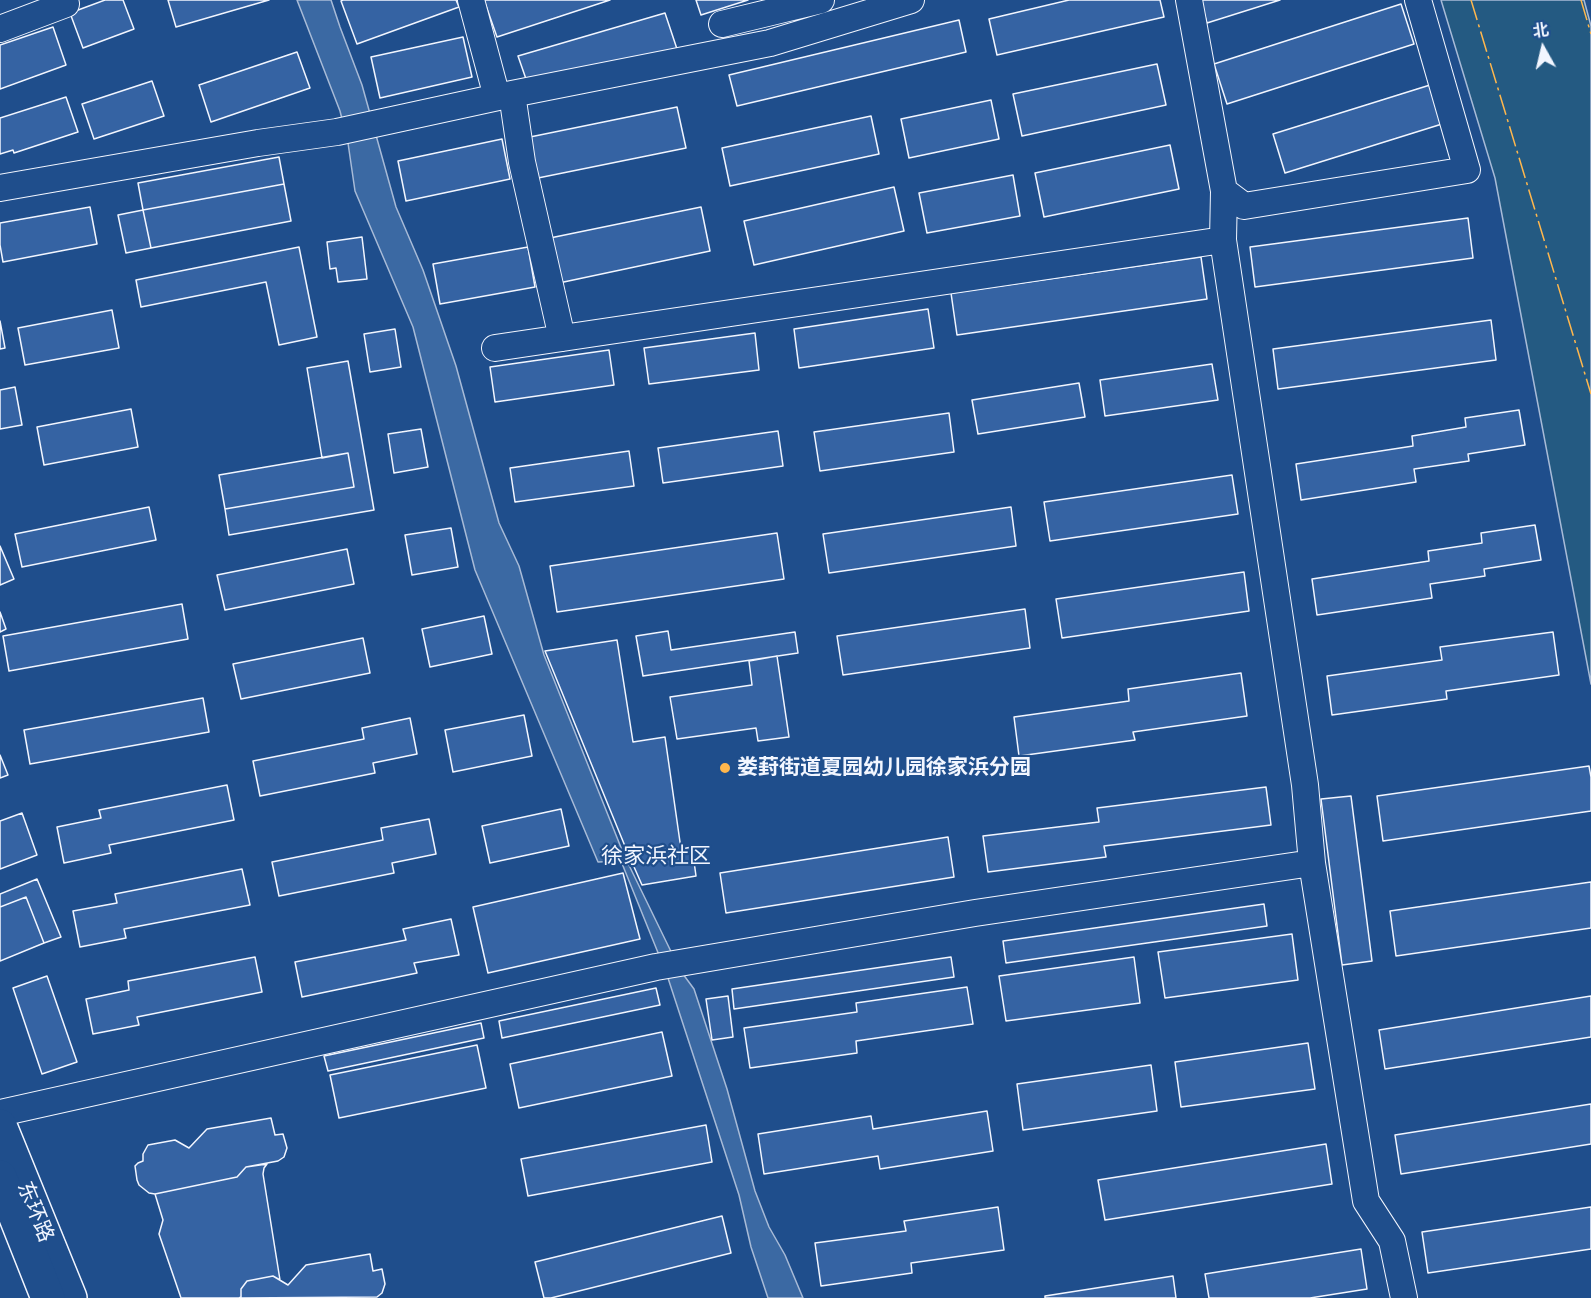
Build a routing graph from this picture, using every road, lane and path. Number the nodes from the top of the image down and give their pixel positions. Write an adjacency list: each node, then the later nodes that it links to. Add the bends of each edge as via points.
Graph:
1 (65, 0): 8 (street, via 66,4)
2 (471, 0): 9 (street)
3 (821, 0): 7 (street)
4 (911, 0): 9 (street, via 770,44)
5 (1189, 0): 11 (street)
6 (1418, 0): 11 (street, via 1467,170 1244,206)
7 (722, 24)
8 (0, 29)
9 (505, 96): 10 (street, via 337,132); 13 (street)
10 (0, 188)
11 (1224, 191): 12 (street)
12 (1223, 240): 13 (street); 15 (street, via 1305,785)
13 (562, 338): 14 (street)
14 (495, 348)
15 (1312, 863): 16 (street, via 975,913 668,965); 21 (street, via 1366,1201 1392,1241)
16 (0, 1113)
17 (0, 1126): 20 (main road, 东环路)
18 (0, 1177): 19 (main road)
19 (48, 1298)
20 (70, 1298)
21 (1404, 1298)

